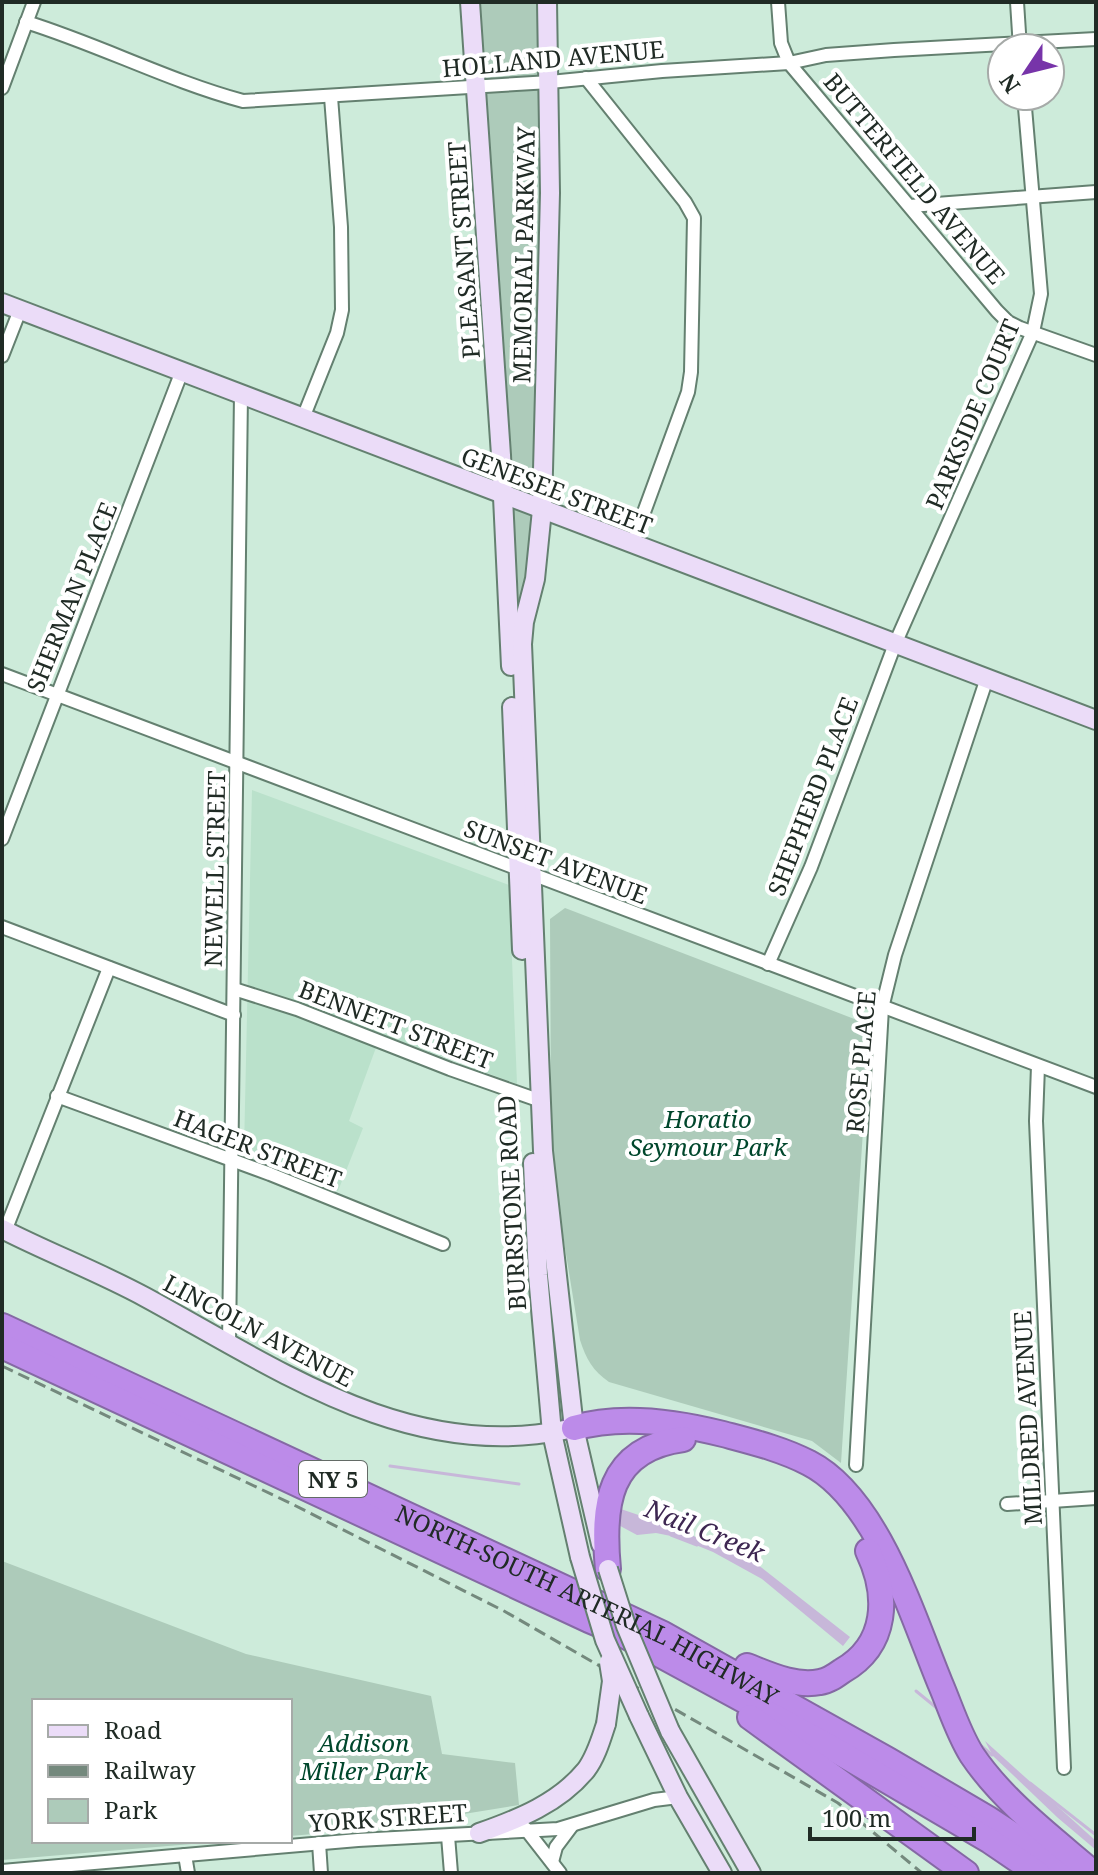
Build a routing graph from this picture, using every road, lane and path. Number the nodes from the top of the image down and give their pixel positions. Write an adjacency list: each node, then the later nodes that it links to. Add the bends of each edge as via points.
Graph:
1 (34, 2): 6 (street)
2 (470, 2): 14 (street, PLEASANT STREET)
3 (547, 2): 13 (street, MEMORIAL PARKWAY)
4 (778, 2): 11 (street, via 781,43)
5 (1017, 2): 7 (street)
6 (26, 22): 15 (street); 16 (street, HOLLAND AVENUE, via 243,101)
7 (1019, 32)
8 (1096, 39): 9 (street, HOLLAND AVENUE)
9 (1066, 42)
10 (986, 48): 11 (street, HOLLAND AVENUE, via 826,55)
11 (789, 63): 12 (street, HOLLAND AVENUE); 20 (street, BUTTERFIELD AVENUE)
12 (586, 78): 13 (street, HOLLAND AVENUE); 31 (street, via 694,218 688,392)
13 (550, 82): 14 (street, HOLLAND AVENUE); 30 (street, MEMORIAL PARKWAY)
14 (476, 87): 16 (street, HOLLAND AVENUE); 29 (street, PLEASANT STREET)
15 (2, 88)
16 (331, 97): 28 (street, via 342,310)
17 (1025, 112): 19 (street, PARKSIDE COURT)
18 (1096, 192): 19 (street)
19 (1032, 196): 20 (street); 23 (street, PARKSIDE COURT, via 1041,294)
20 (910, 206): 23 (street, BUTTERFIELD AVENUE, via 997,311)
21 (2, 303): 22 (street, GENESEE STREET)
22 (20, 310): 25 (street); 26 (street, GENESEE STREET)
23 (1033, 332): 24 (street, BUTTERFIELD AVENUE); 33 (street, PARKSIDE COURT)
24 (1096, 355)
25 (2, 356)
26 (182, 371): 27 (street, GENESEE STREET); 36 (street, SHERMAN PLACE)
27 (241, 394): 28 (street, GENESEE STREET); 38 (street, NEWELL STREET)
28 (303, 418): 29 (street, GENESEE STREET)
29 (508, 497): 30 (street, GENESEE STREET); 32 (street); 40 (street, BURRSTONE ROAD)
30 (542, 510): 31 (street, GENESEE STREET); 32 (street, BURRSTONE ROAD, via 538,565)
31 (632, 545): 33 (street, GENESEE STREET)
32 (522, 644): 40 (street, BURRSTONE ROAD)
33 (895, 644): 35 (street, GENESEE STREET); 42 (street, SHEPHERD PLACE, via 811,867)
34 (2, 674): 36 (street, SUNSET AVENUE)
35 (987, 678): 37 (street, GENESEE STREET); 45 (street, ROSE PLACE)
36 (55, 695): 38 (street, SUNSET AVENUE); 39 (street, SHERMAN PLACE)
37 (1096, 720)
38 (237, 763): 40 (street, SUNSET AVENUE); 44 (street, NEWELL STREET)
39 (2, 839)
40 (525, 873): 42 (street, SUNSET AVENUE); 50 (street, BURRSTONE ROAD)
41 (2, 927): 43 (street)
42 (768, 964): 45 (street, SUNSET AVENUE)
43 (109, 968): 46 (street); 49 (street)
44 (234, 989): 46 (street, NEWELL STREET); 50 (street, BENNETT STREET)
45 (882, 1008): 47 (street, SUNSET AVENUE); 59 (street, ROSE PLACE)
46 (234, 1015): 51 (street, NEWELL STREET)
47 (1038, 1066): 48 (street, SUNSET AVENUE); 61 (street, MILDRED AVENUE)
48 (1096, 1087)
49 (57, 1096): 51 (street, HAGER STREET); 52 (street)
50 (535, 1099): 57 (street, BURRSTONE ROAD, via 559,1309)
51 (233, 1162): 53 (street, HAGER STREET); 55 (street, NEWELL STREET)
52 (3, 1230): 55 (street, LINCOLN AVENUE, via 142,1295)
53 (443, 1244)
54 (2, 1326): 64 (highway, NORTH-SOUTH ARTERIAL HIGHWAY / NY 5)
55 (229, 1344): 57 (street, LINCOLN AVENUE, via 301,1384 385,1418 460,1436 500,1439)
56 (2, 1346): 64 (highway, NORTH-SOUTH ARTERIAL HIGHWAY / NY 5)
57 (563, 1430): 58 (highway); 63 (street, BURRSTONE ROAD); 65 (street, BURRSTONE ROAD, bridge, via 580,1557); 85 (highway, via 598,1421 695,1427 773,1447 812,1464 841,1487 883,1548 972,1754 1010,1799)
58 (683, 1439): 63 (highway, via 655,1445 632,1459 616,1478 604,1532); 64 (highway, via 782,1466 827,1495 872,1559 881,1589 882,1620 875,1639 853,1665 823,1682 805,1684)
59 (856, 1465)
60 (1096, 1498): 61 (street)
61 (1053, 1501): 62 (street); 66 (street, MILDRED AVENUE)
62 (1007, 1504)
63 (608, 1569): 81 (street, BURRSTONE ROAD, bridge, via 670,1731)
64 (652, 1639): 82 (highway, via 728,1701); 83 (highway, NORTH-SOUTH ARTERIAL HIGHWAY / NY 5); 84 (highway, NORTH-SOUTH ARTERIAL HIGHWAY / NY 5, via 888,1760)
65 (605, 1640): 67 (street, BURRSTONE ROAD, bridge); 68 (street, bridge, via 612,1681 606,1724 588,1768)
66 (1064, 1768)
67 (678, 1797): 69 (street); 80 (street, BURRSTONE ROAD)
68 (523, 1825): 69 (street); 70 (street); 74 (street)
69 (571, 1826): 74 (street, via 556,1847)
70 (479, 1833): 71 (street, YORK STREET)
71 (448, 1836): 72 (street, YORK STREET); 79 (street)
72 (319, 1843): 73 (street, YORK STREET); 78 (street)
73 (185, 1855): 75 (street, YORK STREET); 77 (street)
74 (556, 1868)
75 (66, 1869): 76 (street, YORK STREET)
76 (2, 1871)
77 (188, 1873)
78 (321, 1873)
79 (451, 1873)
80 (722, 1873)
81 (751, 1873)
82 (966, 1873)
83 (1037, 1873)
84 (1071, 1873)
85 (1093, 1873)

